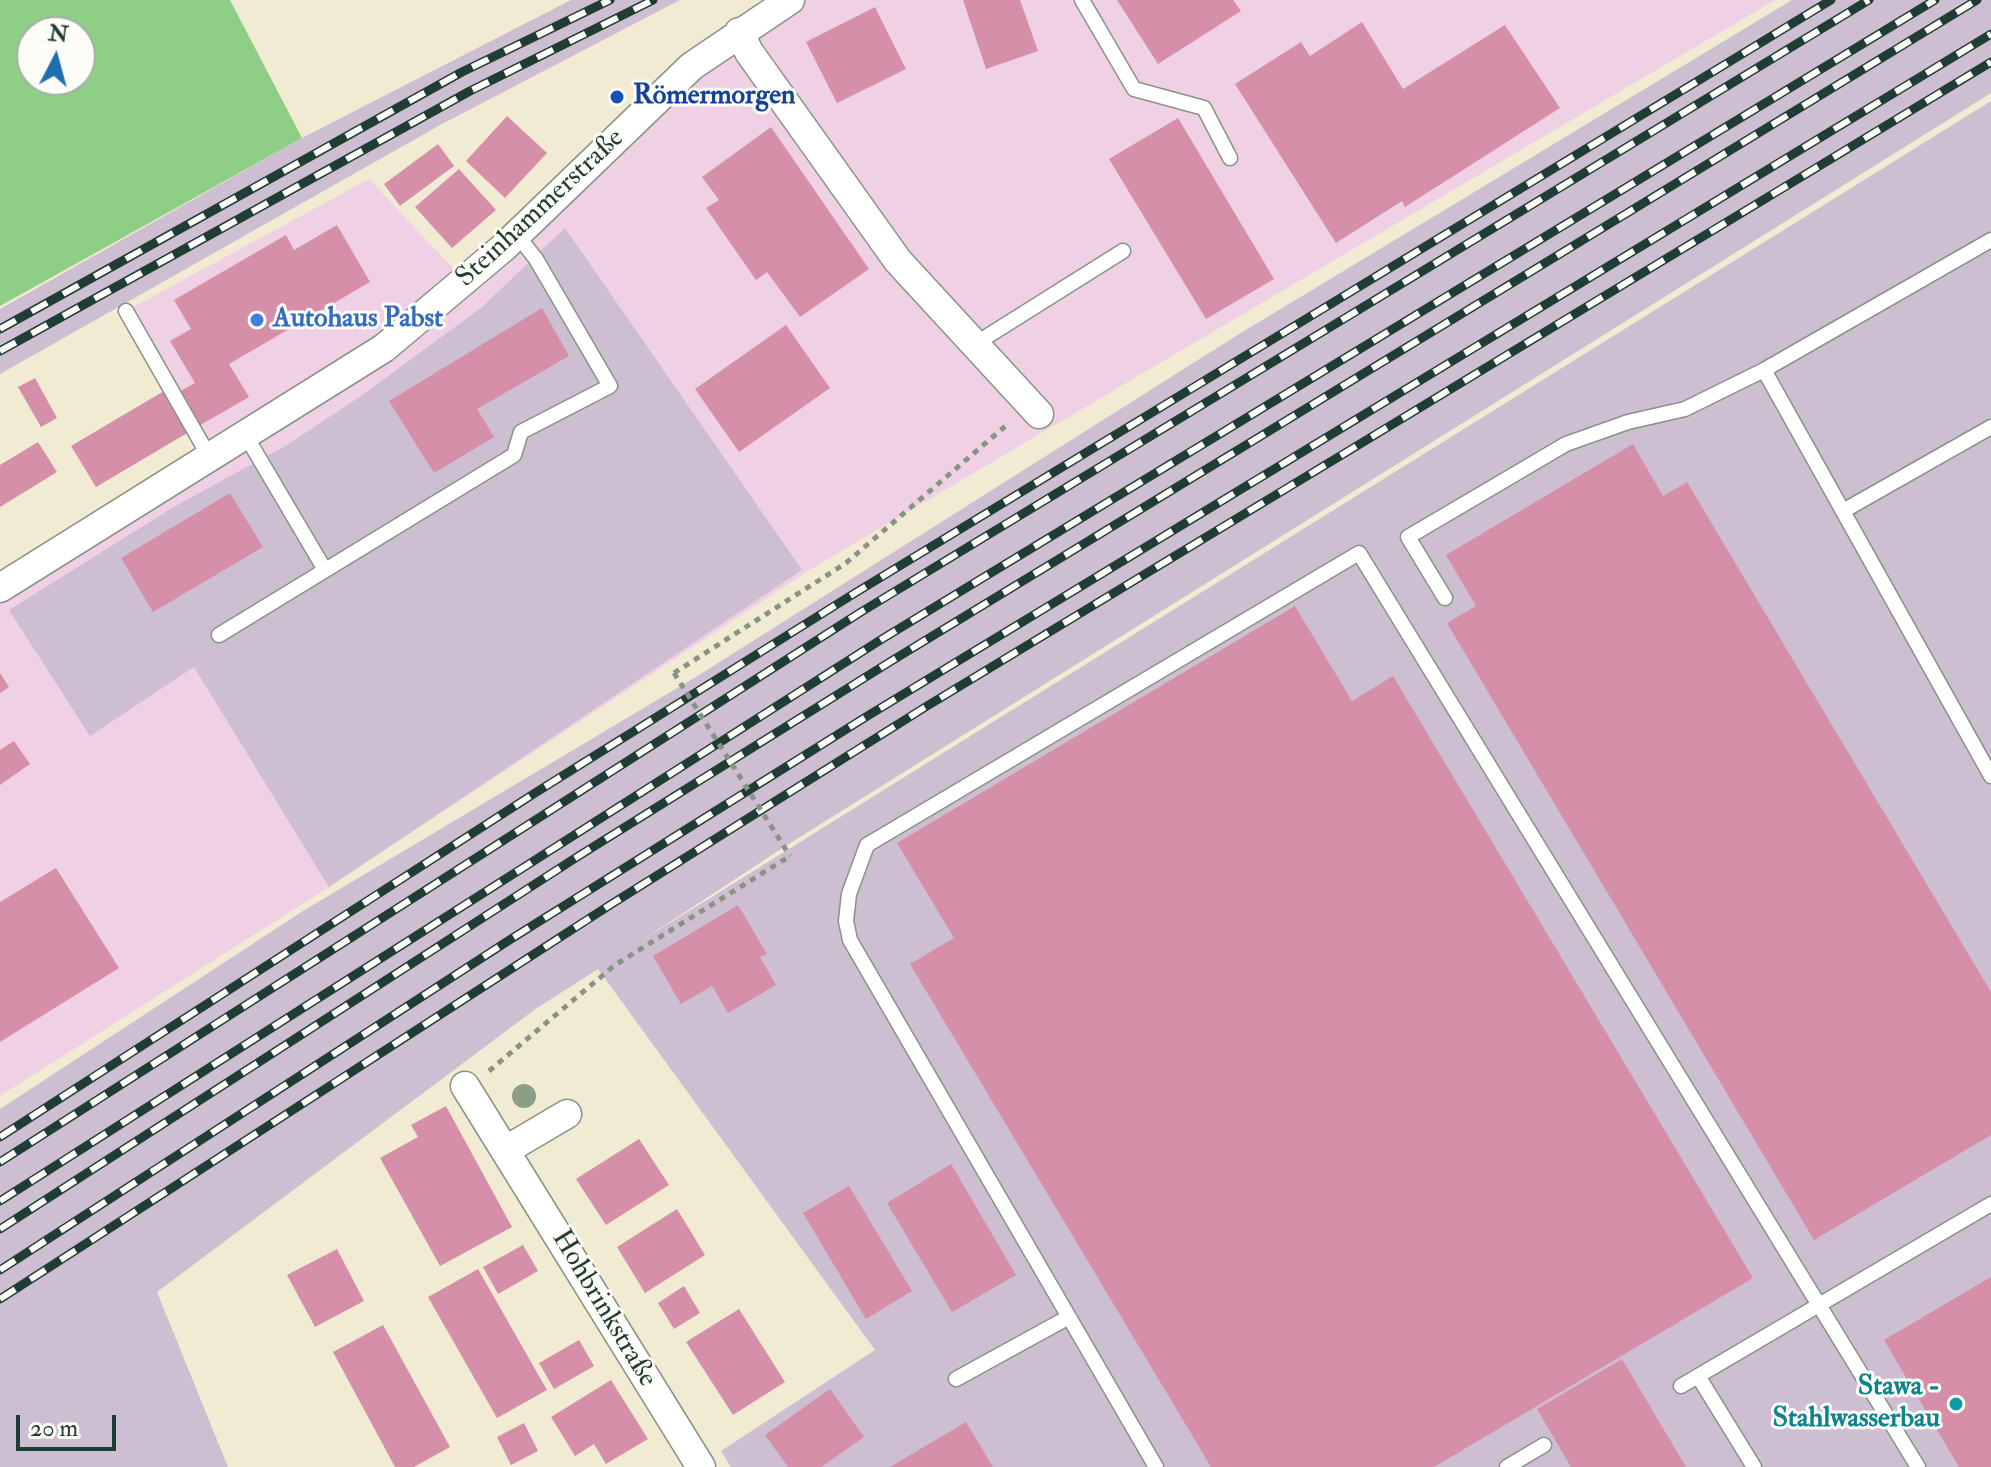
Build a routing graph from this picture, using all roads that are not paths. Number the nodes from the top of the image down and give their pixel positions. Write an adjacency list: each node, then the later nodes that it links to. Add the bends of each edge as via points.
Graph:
1 (790, 0): 3 (street, Steinhammerstraße)
2 (1082, 0): 4 (lane, via 1134,89 1204,108)
3 (739, 32): 5 (street, Steinhammerstraße, via 692,66); 9 (street, via 898,261)
4 (1230, 158)
5 (517, 235): 13 (street, Steinhammerstraße, via 384,348); 16 (lane, via 610,386 521,432 514,455)
6 (1991, 240): 10 (lane)
7 (1123, 251): 9 (lane)
8 (126, 311): 14 (lane)
9 (975, 344): 11 (street)
10 (1764, 370): 15 (lane); 18 (lane, via 1685,409 1566,444 1408,537)
11 (1039, 414)
12 (1991, 427): 15 (lane)
13 (246, 436): 14 (street, Steinhammerstraße); 16 (lane)
14 (210, 458): 17 (street, Steinhammerstraße)
15 (1843, 511): 20 (lane)
16 (325, 570): 19 (lane)
17 (0, 588)
18 (1445, 598)
19 (219, 635)
20 (1991, 776)
21 (465, 1086): 23 (street, Hohbrinkstraße)
22 (567, 1114): 23 (street)
23 (506, 1150): 31 (street, Hohbrinkstraße)
24 (1991, 1204): 25 (lane)
25 (1821, 1305): 26 (lane, via 1359,553 867,845 857,867 846,921 850,940); 27 (lane); 35 (lane)
26 (1067, 1318): 28 (lane); 32 (lane)
27 (1698, 1376): 29 (lane); 34 (lane)
28 (956, 1379)
29 (1681, 1386)
30 (1544, 1445): 33 (lane)
31 (701, 1467)
32 (1156, 1467)
33 (1507, 1467)
34 (1754, 1467)
35 (1918, 1467)

